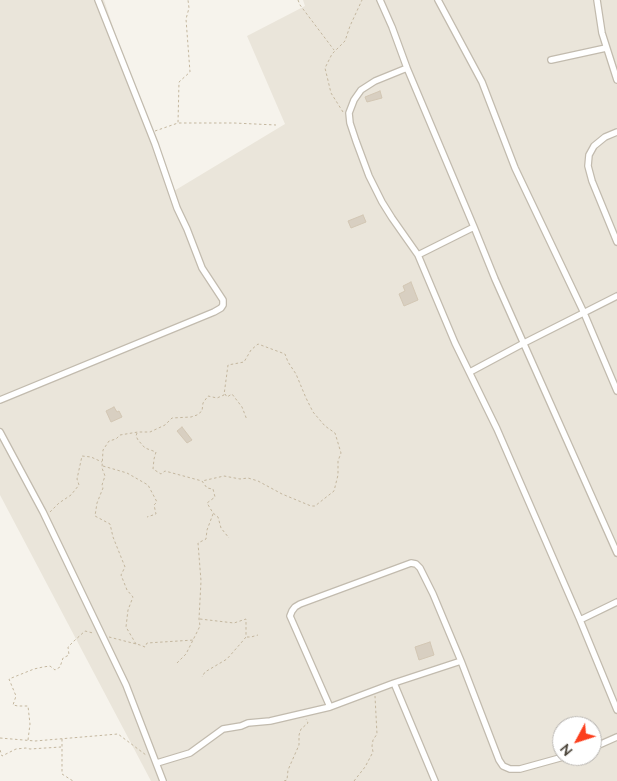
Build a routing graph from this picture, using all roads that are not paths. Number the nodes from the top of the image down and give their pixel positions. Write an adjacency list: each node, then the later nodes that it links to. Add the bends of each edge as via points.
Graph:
1 (98, 0): 18 (street, via 197,257 223,305 214,312)
2 (380, 0): 7 (street)
3 (438, 0): 14 (street, via 482,82 515,168)
4 (597, 0): 5 (street)
5 (606, 48): 6 (street); 8 (street)
6 (551, 60)
7 (406, 68): 10 (street); 12 (street, via 361,90 349,113 369,176 382,202)
8 (617, 80)
9 (617, 132): 11 (street, via 594,146 588,166)
10 (474, 227): 12 (street); 15 (street)
11 (617, 242)
12 (418, 255): 16 (street)
13 (617, 296): 14 (street)
14 (584, 314): 15 (street); 17 (street)
15 (524, 343): 16 (street); 20 (street)
16 (470, 372): 22 (street)
17 (617, 391)
18 (0, 400)
19 (0, 432): 30 (street, via 43,512 126,684)
20 (617, 553)
21 (617, 602): 22 (street)
22 (580, 620): 26 (street)
23 (461, 661): 24 (street); 25 (street, via 434,594 418,566 411,563 300,604 292,611 290,616); 29 (street, via 503,766 520,769)
24 (394, 683): 25 (street); 32 (street)
25 (330, 706): 30 (street, via 223,729 190,753)
26 (617, 710)
27 (617, 737): 28 (street)
28 (602, 744)
29 (552, 760)
30 (157, 763): 31 (street)
31 (163, 781)
32 (435, 781)

